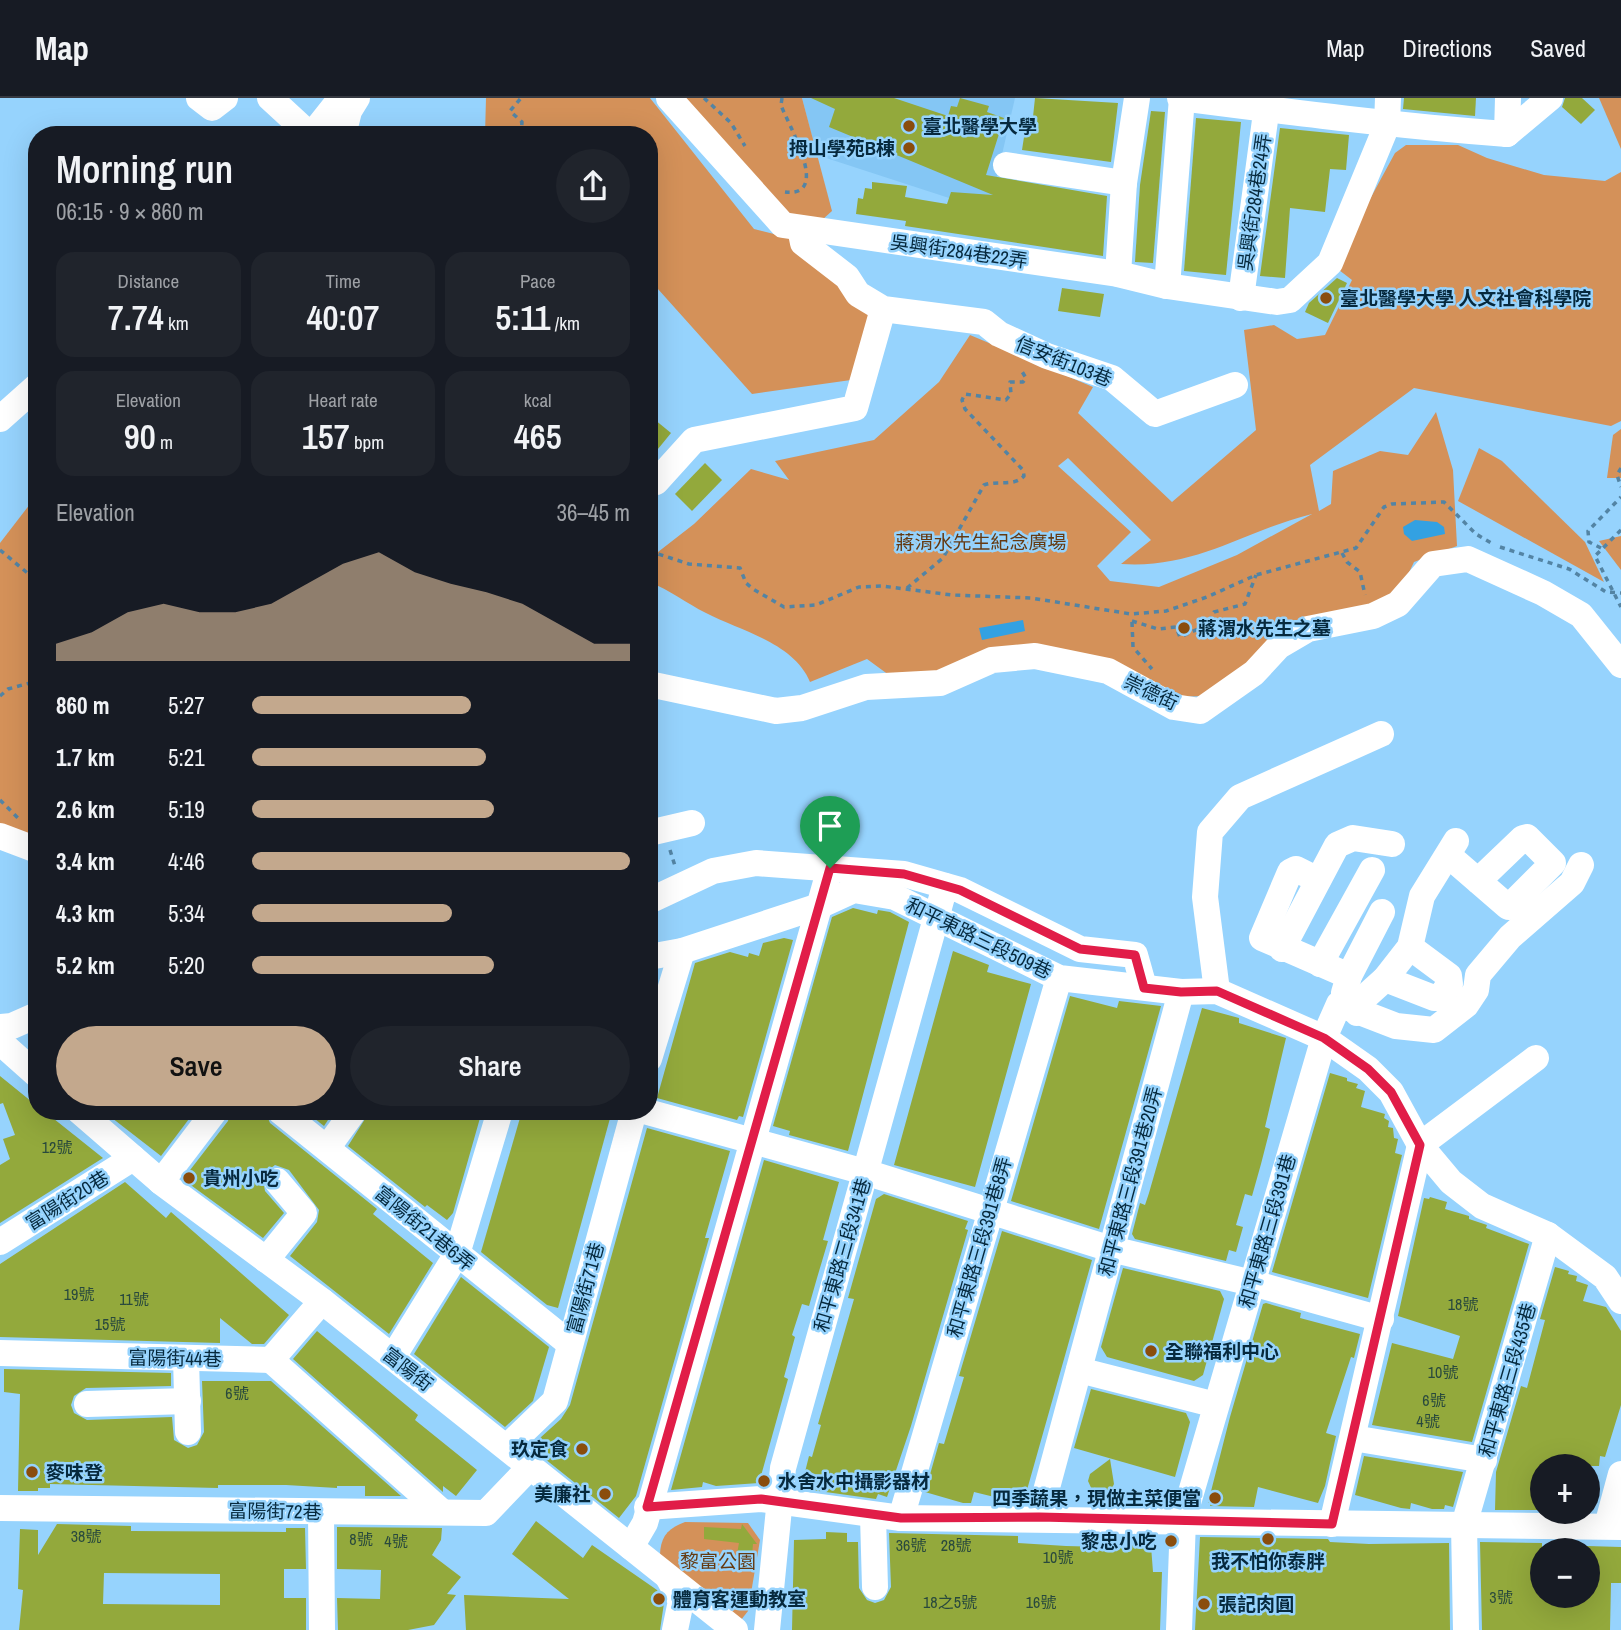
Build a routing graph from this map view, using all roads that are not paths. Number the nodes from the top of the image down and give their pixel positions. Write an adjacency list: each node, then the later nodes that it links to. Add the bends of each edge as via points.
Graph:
1 (199, 98): 2 (street, via 212,108)
2 (225, 98)
3 (270, 98): 14 (street)
4 (341, 98): 15 (street)
5 (357, 98): 16 (street)
6 (669, 98): 20 (street, 信安街103巷, via 783,225)
7 (1137, 98): 19 (street)
8 (1181, 98): 12 (street, 吳興街284巷24弄); 22 (street)
9 (1388, 98): 13 (street)
10 (1508, 98): 17 (street)
11 (1550, 98): 17 (street)
12 (1267, 102): 13 (street, 吳興街284巷24弄); 23 (street, 吳興街284巷24弄)
13 (1387, 125): 17 (street, 吳興街284巷24弄); 23 (street, 吳興街284巷22弄, via 1329,263 1290,300)
14 (298, 126)
15 (319, 126)
16 (345, 126)
17 (1507, 134)
18 (1006, 165): 19 (street)
19 (1124, 183): 21 (street)
20 (800, 228): 21 (street, 吳興街284巷22弄); 24 (street, 信安街103巷, via 803,243 847,277 858,294)
21 (1118, 274): 22 (street, 吳興街284巷22弄)
22 (1167, 286): 23 (street, 吳興街284巷22弄)
23 (1241, 298)
24 (883, 309): 25 (street, 信安街103巷, via 984,322 1047,356 1112,378 1155,414); 28 (street, via 855,408 694,440)
25 (1234, 385)
26 (28, 394): 27 (street)
27 (0, 419)
28 (658, 480)
29 (1621, 665): 30 (street, 崇德街, via 1581,615 1468,559 1433,564 1398,604 1373,616 1308,629 1279,646 1254,673 1200,711 1174,707 1108,671 1035,656 992,660 940,683 866,687 802,708 776,711)
30 (658, 686)
31 (1381, 734): 55 (street, via 1240,797 1210,832 1205,897)
32 (692, 823): 33 (street)
33 (658, 832)
34 (0, 836): 36 (street)
35 (1392, 844): 50 (street, via 1353,838 1337,845 1282,949)
36 (28, 847)
37 (1581, 865): 57 (street, via 1572,883 1510,937 1478,975 1476,990 1466,1005 1434,1030 1396,1026)
38 (830, 868): 41 (street, via 904,874); 42 (street, via 756,863 713,871); 43 (street)
39 (1372, 870): 50 (street)
40 (1478, 881): 46 (street, via 1452,848 1422,896)
41 (944, 886): 45 (street, 和平東路三段341巷); 47 (street)
42 (658, 896)
43 (819, 906): 45 (street, 和平東路三段509巷, via 854,890 895,897); 48 (street, 和平東路三段509巷); 72 (street)
44 (1382, 912): 51 (street)
45 (937, 917): 52 (street, 和平東路三段509巷); 76 (street, 和平東路三段341巷)
46 (1410, 947): 53 (street); 53 (street, via 1451,979 1445,992 1434,998)
47 (1080, 949): 52 (street, 和平東路三段391巷8弄); 54 (street, via 1135,955)
48 (682, 951): 49 (street, 和平東路三段509巷); 60 (street)
49 (658, 955)
50 (1320, 964): 51 (street)
51 (1349, 976): 57 (street)
52 (1065, 979): 54 (street, 和平東路三段509巷); 79 (street, 和平東路三段391巷8弄)
53 (1385, 979): 57 (street)
54 (1144, 988): 56 (street, 和平東路三段509巷)
55 (1217, 991): 56 (street, 和平東路三段509巷); 61 (street, 和平東路三段509巷)
56 (1181, 992): 82 (street, 和平東路三段391巷20弄)
57 (1348, 1008): 61 (street, 和平東路三段391巷)
58 (28, 1019): 59 (street)
59 (0, 1027)
60 (658, 1030)
61 (1324, 1038): 73 (street, 和平東路三段509巷, via 1391,1092); 85 (street, 和平東路三段391巷)
62 (0, 1042): 64 (street)
63 (1536, 1058): 73 (street)
64 (28, 1067)
65 (658, 1115): 72 (street)
66 (89, 1120): 75 (street, 富陽街)
67 (208, 1120): 78 (street)
68 (291, 1120): 74 (street, 富陽街21巷6弄)
69 (347, 1120): 74 (street)
70 (497, 1120): 83 (street)
71 (632, 1120): 89 (street, 富陽街71巷)
72 (751, 1140): 76 (street); 105 (street)
73 (1420, 1145): 80 (street, 和平東路三段509巷, via 1451,1182 1482,1206); 88 (street)
74 (327, 1148): 83 (street, 富陽街21巷6弄)
75 (133, 1158): 78 (street, 富陽街); 81 (street, 富陽街20巷)
76 (865, 1172): 79 (street); 104 (street, 和平東路三段341巷, via 783,1468)
77 (277, 1181): 84 (street, via 304,1213)
78 (160, 1182): 84 (street, 富陽街)
79 (990, 1211): 82 (street); 111 (street, 和平東路三段391巷8弄)
80 (1548, 1235): 87 (street, 和平東路三段509巷, via 1605,1277); 101 (street, 和平東路三段435巷)
81 (0, 1242)
82 (1111, 1249): 85 (street); 94 (street, 和平東路三段391巷20弄)
83 (457, 1254): 89 (street, 富陽街21巷6弄); 91 (street)
84 (266, 1260): 86 (street, 富陽街)
85 (1252, 1283): 88 (street); 97 (street, 和平東路三段391巷)
86 (322, 1301): 91 (street, 富陽街); 93 (street)
87 (1621, 1301)
88 (1381, 1319): 99 (street)
89 (570, 1345): 100 (street, 富陽街71巷, via 555,1401)
90 (0, 1353): 92 (street, 富陽街44巷)
91 (393, 1357): 100 (street, 富陽街)
92 (187, 1358): 93 (street, 富陽街44巷); 95 (street)
93 (271, 1360): 108 (street)
94 (1079, 1370): 97 (street); 110 (street, 和平東路三段391巷20弄)
95 (188, 1401): 96 (street); 98 (street)
96 (87, 1404)
97 (1216, 1405): 112 (street, 和平東路三段391巷)
98 (188, 1432)
99 (1353, 1438): 101 (street); 113 (street)
100 (507, 1447): 102 (street, 富陽街)
101 (1484, 1460): 114 (street, 和平東路三段435巷)
102 (531, 1466): 108 (street, 富陽街72巷, via 485,1513); 116 (street, 富陽街)
103 (1621, 1474): 115 (street)
104 (778, 1502): 105 (street, via 761,1499); 109 (street); 122 (street, 和平東路三段341巷)
105 (647, 1507): 116 (street, via 645,1523)
106 (0, 1508): 107 (street, 富陽街72巷)
107 (321, 1511): 108 (street, 富陽街72巷); 119 (street)
108 (441, 1511)
109 (873, 1516): 111 (street); 118 (street)
110 (1039, 1517): 111 (street); 112 (street)
111 (901, 1518)
112 (1182, 1520): 113 (street); 123 (street, 和平東路三段391巷)
113 (1332, 1524): 114 (street)
114 (1464, 1525): 115 (street); 124 (street, 和平東路三段435巷)
115 (1614, 1526)
116 (631, 1547): 117 (street, 富陽街)
117 (669, 1579): 120 (street, via 681,1601); 121 (street, 富陽街)
118 (875, 1587)
119 (322, 1630)
120 (675, 1630)
121 (735, 1630)
122 (766, 1630)
123 (1179, 1630)
124 (1466, 1630)

